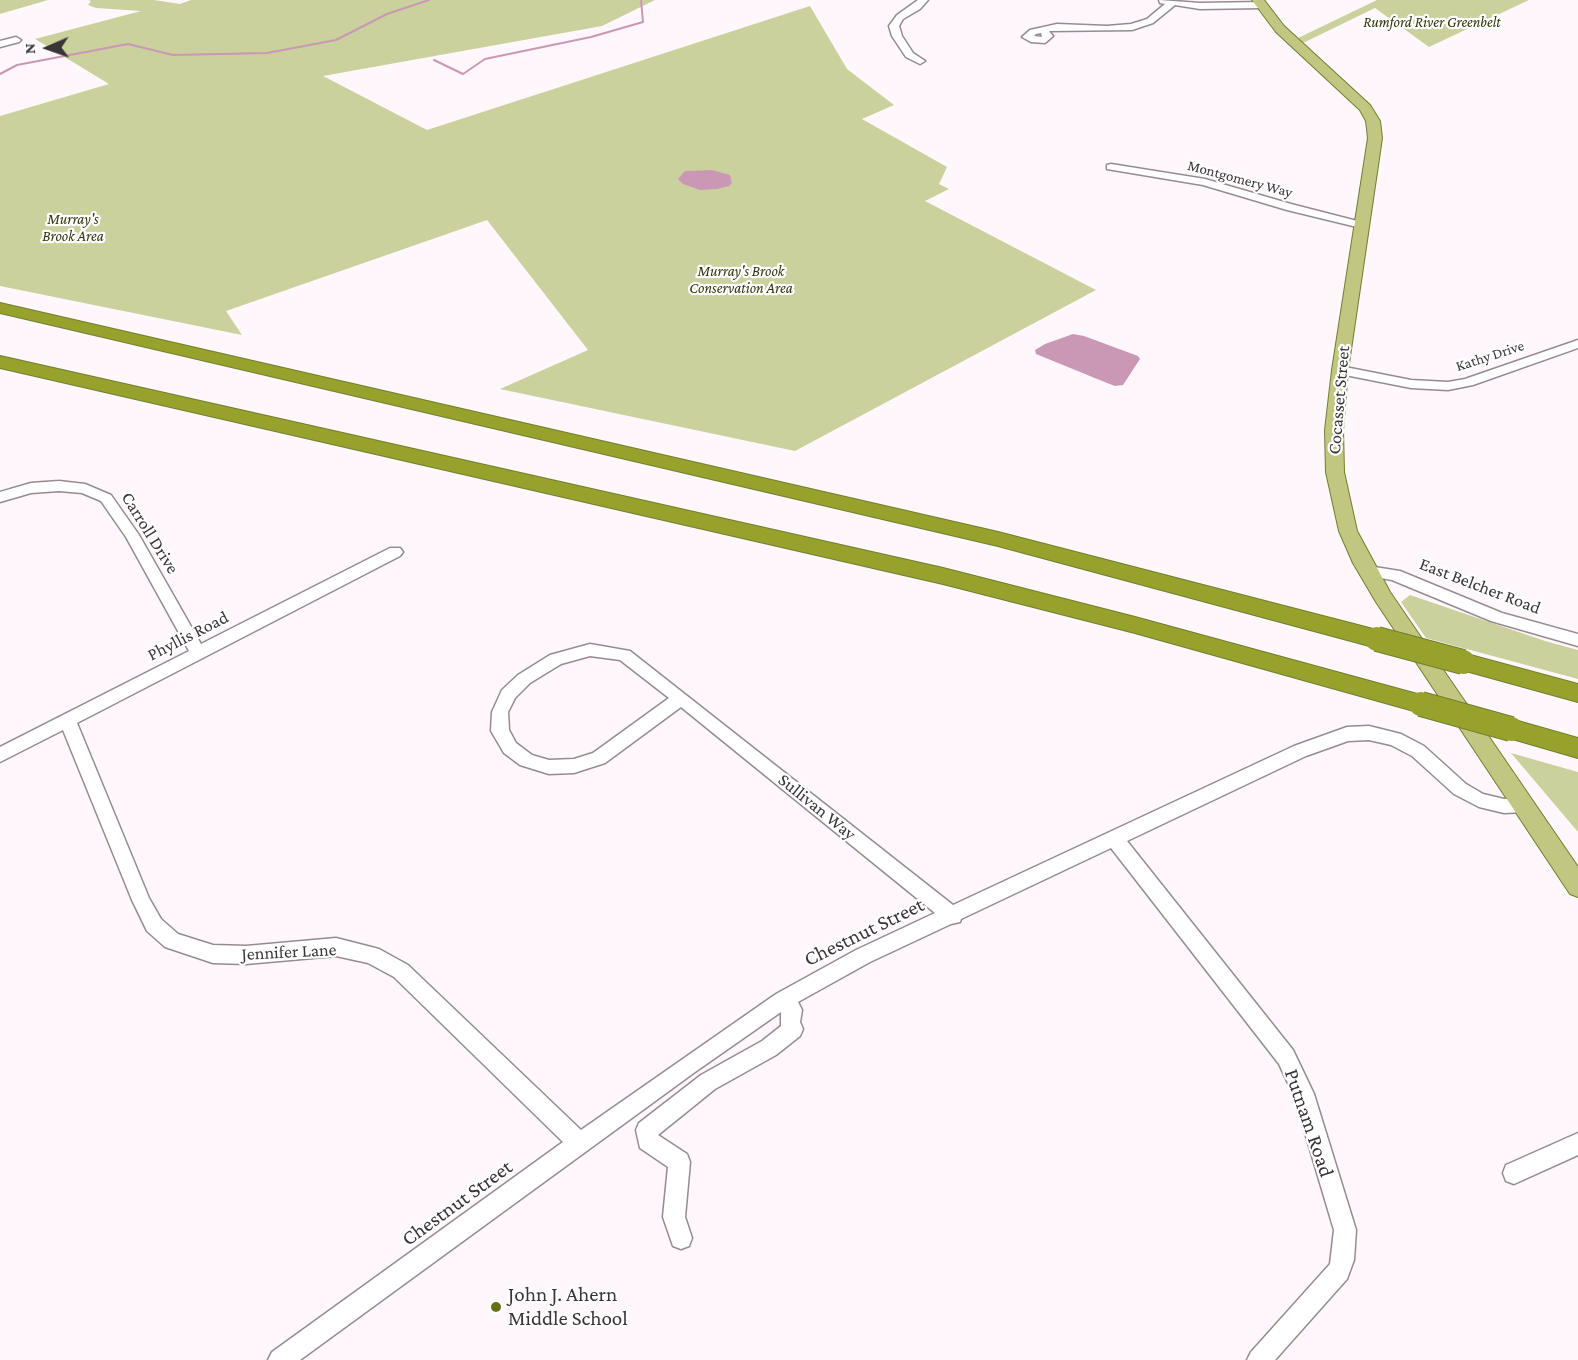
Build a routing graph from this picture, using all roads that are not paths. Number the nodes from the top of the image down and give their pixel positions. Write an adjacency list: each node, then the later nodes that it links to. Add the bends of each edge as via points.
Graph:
1 (923, 0): 8 (street, via 894,26 909,55)
2 (1159, 0): 4 (street)
3 (1259, 2): 4 (street, via 1210,6); 10 (main road, Cocasset Street, via 1289,39 1371,117 1375,138)
4 (1172, 3): 5 (street, via 1150,21 1132,27)
5 (1043, 29)
6 (16, 40): 7 (street)
7 (0, 44)
8 (920, 61)
9 (1111, 167): 10 (street, Montgomery Way, via 1205,182)
10 (1361, 225): 14 (main road, Cocasset Street)
11 (0, 308): 20 (highway, bridge, via 989,537)
12 (1578, 344): 14 (street, Kathy Drive, via 1448,386 1411,384)
13 (0, 362): 23 (highway, bridge, via 953,578 1164,632)
14 (1340, 370): 17 (main road, Cocasset Street, via 1334,430 1335,472 1348,531)
15 (0, 497): 19 (street, Carroll Drive, via 31,488 59,486 85,489 106,498 132,535)
16 (394, 552): 19 (street, Phyllis Road)
17 (1368, 571): 18 (street, East Belcher Road, via 1395,575 1497,617); 25 (main road, Cocasset Street)
18 (1578, 640)
19 (198, 653): 22 (street, Phyllis Road)
20 (1578, 693)
21 (681, 698): 21 (street, Sullivan Way, via 609,751 574,766 549,766 526,760 510,748 500,731 500,712 515,686 556,659 578,652 602,650 624,655); 28 (street, Sullivan Way)
22 (67, 720): 24 (street, Phyllis Road); 30 (street, Jennifer Lane, via 141,900 154,926 172,941 213,954 336,947 372,955 401,971)
23 (1578, 748)
24 (0, 755)
25 (1525, 805): 26 (street, Chestnut Street, via 1504,806 1479,800 1407,744 1360,732 1336,736 1300,751); 27 (main road, Cocasset Street)
26 (1115, 839): 28 (street, Chestnut Street); 35 (street, Putnam Road, via 1286,1057 1304,1094 1345,1230 1339,1271)
27 (1578, 887)
28 (953, 916): 29 (street, Chestnut Street, via 863,956)
29 (783, 1000): 30 (street, Chestnut Street); 33 (street, via 792,1010 793,1029 769,1048 708,1082 647,1130 648,1141 679,1162 674,1217)
30 (580, 1144): 34 (street, Chestnut Street)
31 (1578, 1144): 32 (street)
32 (1514, 1173)
33 (681, 1238)
34 (280, 1360)
35 (1259, 1360)

